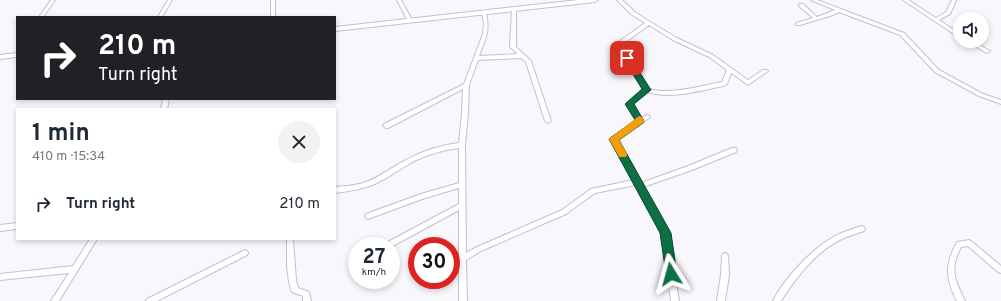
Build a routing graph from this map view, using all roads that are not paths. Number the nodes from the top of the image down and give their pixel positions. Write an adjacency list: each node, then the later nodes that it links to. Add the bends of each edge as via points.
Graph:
1 (53, 0): 14 (street)
2 (170, 0): 15 (street)
3 (273, 0): 16 (street)
4 (399, 0): 18 (street)
5 (595, 0): 11 (main road)
6 (619, 0): 20 (street)
7 (813, 0): 12 (street)
8 (905, 0): 19 (street)
9 (954, 0): 19 (street, via 948,13)
10 (801, 5): 17 (street)
11 (514, 9): 13 (main road); 27 (street, via 513,46)
12 (838, 10): 17 (street); 34 (street, via 902,34 937,71 981,95)
13 (484, 12): 18 (main road); 29 (street, via 485,34)
14 (42, 16)
15 (161, 16)
16 (273, 16)
17 (816, 18): 21 (street)
18 (410, 20): 22 (main road)
19 (936, 20): 23 (street)
20 (649, 23): 30 (street); 33 (street, via 620,43)
21 (798, 24)
22 (336, 29)
23 (953, 31)
24 (982, 48): 25 (street)
25 (987, 51)
26 (16, 53): 28 (main road)
27 (522, 56): 29 (street); 36 (street, via 531,67)
28 (0, 57)
29 (476, 58): 32 (street)
30 (730, 69): 31 (street, via 748,83); 33 (street, via 724,84 653,94)
31 (765, 71)
32 (466, 85): 38 (street); 39 (street)
33 (647, 90): 37 (street, via 629,104)
34 (1001, 102)
35 (648, 117): 37 (street)
36 (548, 120)
37 (640, 121): 41 (street, via 614,139)
38 (386, 126)
39 (462, 145): 42 (street); 43 (street, via 448,147 409,161 370,184)
40 (734, 150): 41 (street, via 690,168)
41 (638, 184): 54 (street, via 593,191 564,212); 62 (street, via 666,233)
42 (462, 185): 44 (street); 45 (street)
43 (336, 190)
44 (463, 205): 49 (street); 54 (street)
45 (368, 216)
46 (16, 226): 47 (street)
47 (0, 228)
48 (862, 229): 64 (street, via 841,236 825,246 786,286)
49 (400, 239)
50 (93, 240): 55 (street)
51 (290, 240): 60 (street, via 294,290 306,294)
52 (245, 252): 59 (street)
53 (725, 256): 63 (street)
54 (463, 258): 61 (street)
55 (75, 269): 57 (street); 58 (street)
56 (1001, 270): 65 (street, via 969,243 959,244 952,256 950,272)
57 (0, 277)
58 (54, 301)
59 (150, 301)
60 (305, 301)
61 (463, 301)
62 (675, 301)
63 (721, 301)
64 (777, 301)
65 (961, 301)

